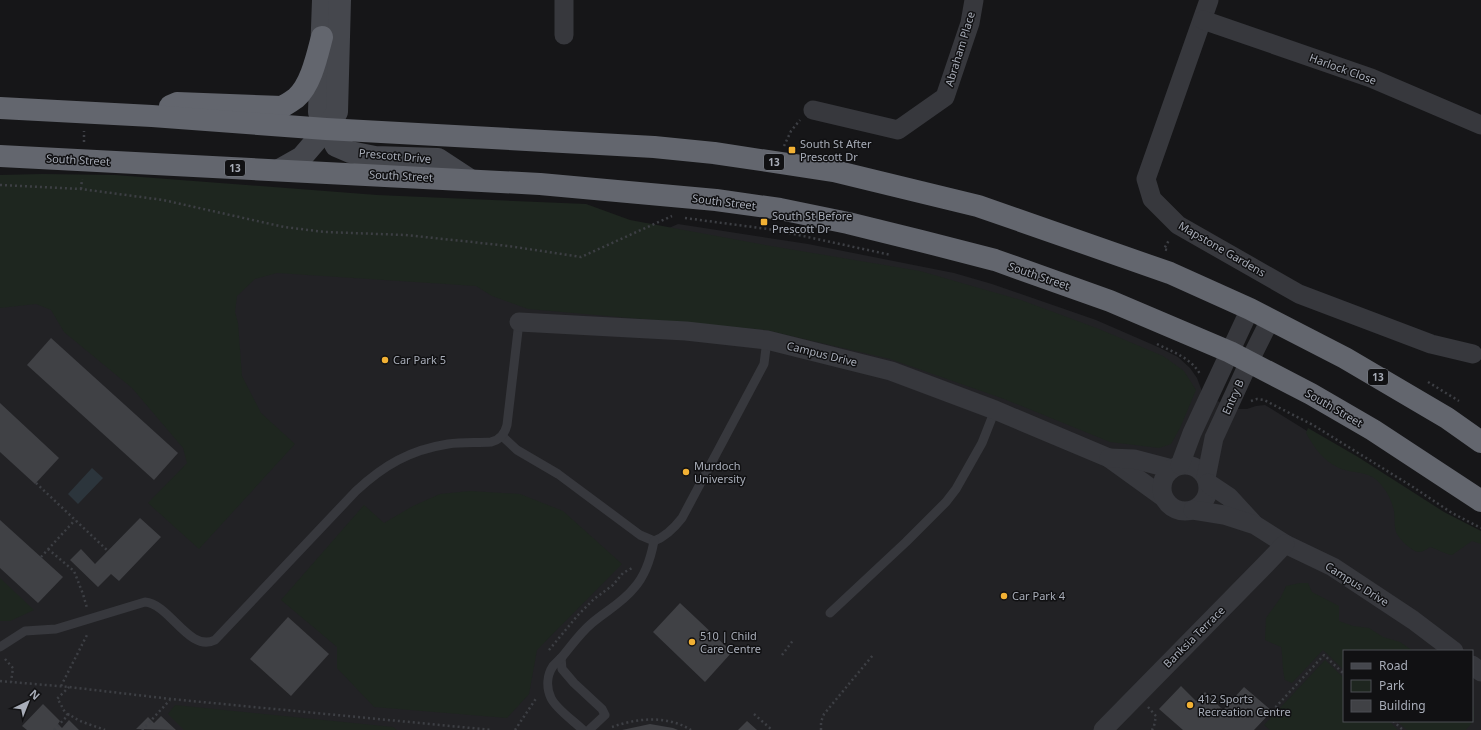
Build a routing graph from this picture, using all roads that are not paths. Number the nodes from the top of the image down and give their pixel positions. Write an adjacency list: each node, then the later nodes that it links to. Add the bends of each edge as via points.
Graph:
1 (323, 0): 8 (street, Prescott Drive)
2 (340, 0): 9 (street)
3 (564, 0): 7 (street)
4 (974, 0): 11 (street, Abraham Place, via 970,23 945,97 898,130)
5 (1209, 0): 6 (street, Mapstone Gardens)
6 (1203, 20): 13 (street, Harlock Close, via 1372,78); 23 (street, Mapstone Gardens, via 1146,179 1152,199 1178,225 1299,294 1431,344)
7 (564, 35)
8 (322, 37): 12 (highway, via 315,66 304,87 297,97 282,107 177,103); 14 (street, Prescott Drive, via 319,112)
9 (338, 98): 14 (street, via 336,112); 15 (street, via 349,116)
10 (0, 108): 12 (highway, 13)
11 (813, 110)
12 (152, 116): 14 (highway, 13)
13 (1481, 124)
14 (326, 128): 15 (highway, 13); 17 (street, via 302,157); 18 (street, Prescott Drive, via 336,146 350,152 375,157 438,159)
15 (363, 130): 19 (highway, 13, via 654,147 834,171 978,206 1170,273)
16 (0, 156): 17 (highway, South Street / 13)
17 (279, 170): 18 (highway, South Street / 13)
18 (470, 180): 24 (highway, South Street / 13, via 716,200 780,209 840,222 995,260 1110,301)
19 (1250, 309): 20 (highway, 13); 24 (street, Entry B)
20 (1270, 320): 24 (street, Entry B); 27 (highway, 13, via 1394,386)
21 (518, 322): 22 (street, Campus Drive, via 686,331); 26 (lane, via 508,419)
22 (767, 340): 25 (street, Campus Drive, via 891,371); 35 (lane, via 764,364 682,518 668,533)
23 (1473, 354)
24 (1239, 357): 29 (street, Entry B, via 1211,392); 30 (street, Entry B, via 1230,402 1214,438); 32 (highway, South Street / 13, via 1311,394 1372,430)
25 (995, 410): 28 (street, Campus Drive); 37 (lane, via 982,443 946,502)
26 (502, 436): 35 (lane, via 516,450 558,474 640,535); 38 (lane, via 494,441 449,444 423,449 382,469 356,491 220,637 211,642 192,637 156,604 150,602 56,629 25,631)
27 (1481, 442)
28 (1109, 458): 29 (street, Campus Drive, via 1134,459); 31 (street, Campus Drive)
29 (1176, 467): 30 (street, Campus Drive, via 1195,467 1202,472); 31 (street, via 1166,474 1163,481)
30 (1207, 481): 33 (street, via 1207,496 1204,502); 34 (street, Campus Drive, via 1229,497)
31 (1163, 496): 33 (street, Campus Drive, via 1172,508 1186,512)
32 (1481, 501)
33 (1193, 510): 34 (street, Campus Drive, via 1224,515)
34 (1255, 525): 36 (street, Campus Drive)
35 (654, 541): 40 (lane, via 651,556 636,587 624,600 573,641)
36 (1285, 544): 39 (street, Campus Drive, via 1333,567 1413,620); 45 (street, Banksia Terrace)
37 (830, 613)
38 (0, 647)
39 (1453, 650)
40 (561, 658): 43 (lane, via 548,676 551,699); 44 (lane, via 562,669 602,708 605,715)
41 (1473, 666): 42 (street)
42 (1481, 672)
43 (583, 730)
44 (589, 730)
45 (1103, 730)

